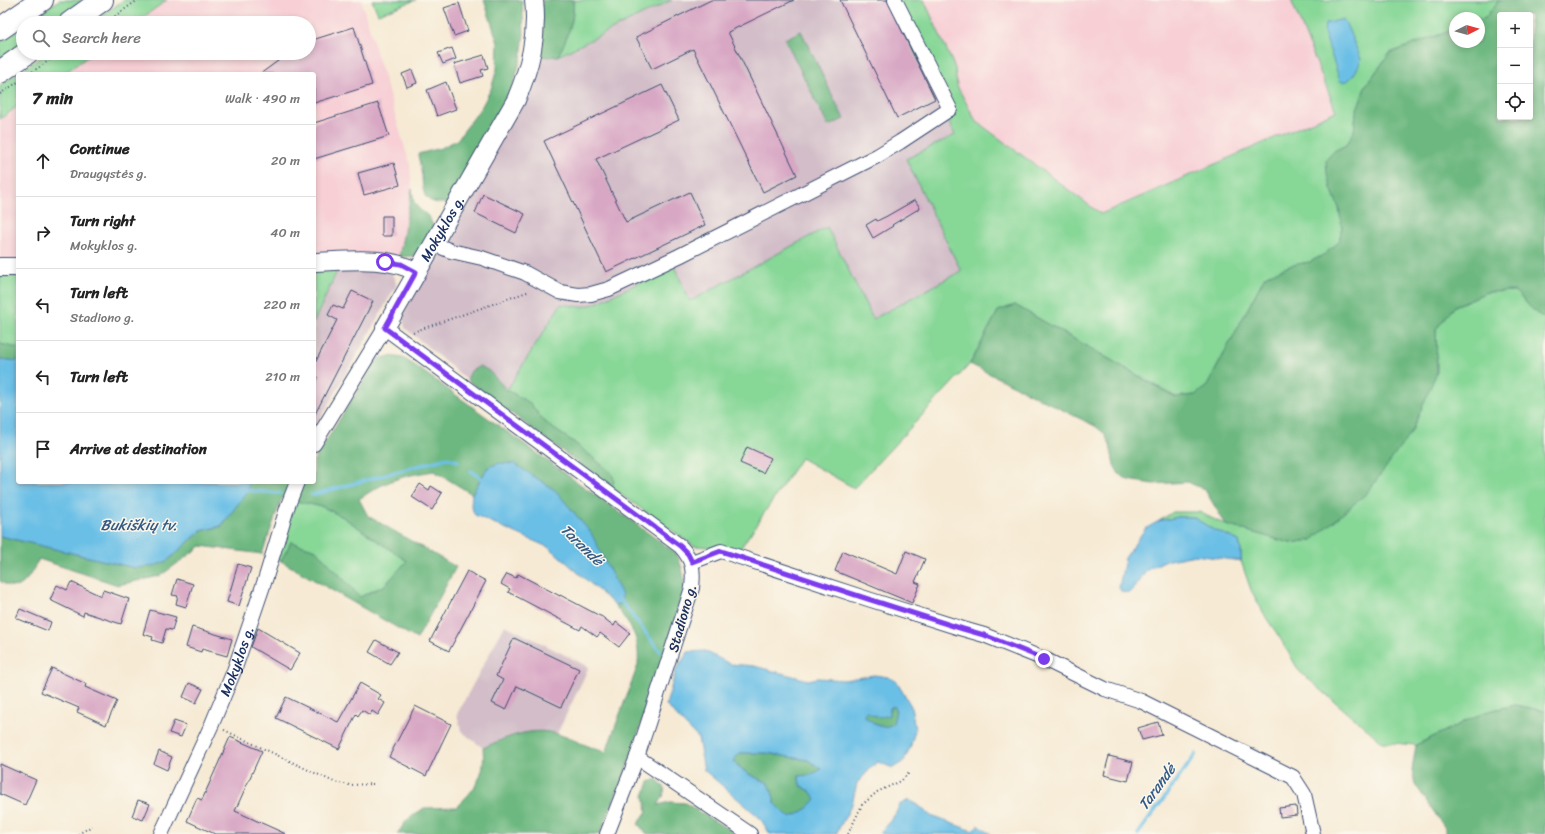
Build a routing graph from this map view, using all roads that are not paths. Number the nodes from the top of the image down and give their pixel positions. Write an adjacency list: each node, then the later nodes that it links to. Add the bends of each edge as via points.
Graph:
1 (42, 0): 5 (highway)
2 (102, 0): 6 (highway)
3 (534, 0): 11 (street, Mokyklos g., via 535,37 524,82)
4 (895, 0): 11 (street, via 950,109 882,153 679,256 608,289 591,294 560,292 519,271)
5 (19, 16)
6 (80, 16)
7 (16, 18): 8 (highway)
8 (0, 29)
9 (17, 60): 10 (highway)
10 (0, 72)
11 (434, 244): 15 (street, Mokyklos g.)
12 (316, 262): 15 (street, via 385,262 401,264)
13 (0, 267): 14 (street)
14 (16, 267)
15 (416, 272): 16 (street, Mokyklos g.)
16 (392, 333): 17 (street, Mokyklos g.); 19 (street, via 680,546)
17 (316, 441)
18 (296, 484): 21 (street, Mokyklos g., via 234,670)
19 (692, 562): 20 (street, Stadiono g., via 692,588); 24 (street, via 721,551 984,635 1044,659 1106,689 1141,701 1293,777 1304,794)
20 (637, 757): 22 (street, Stadiono g.); 23 (street)
21 (161, 834)
22 (607, 834)
23 (750, 834)
24 (1313, 834)

